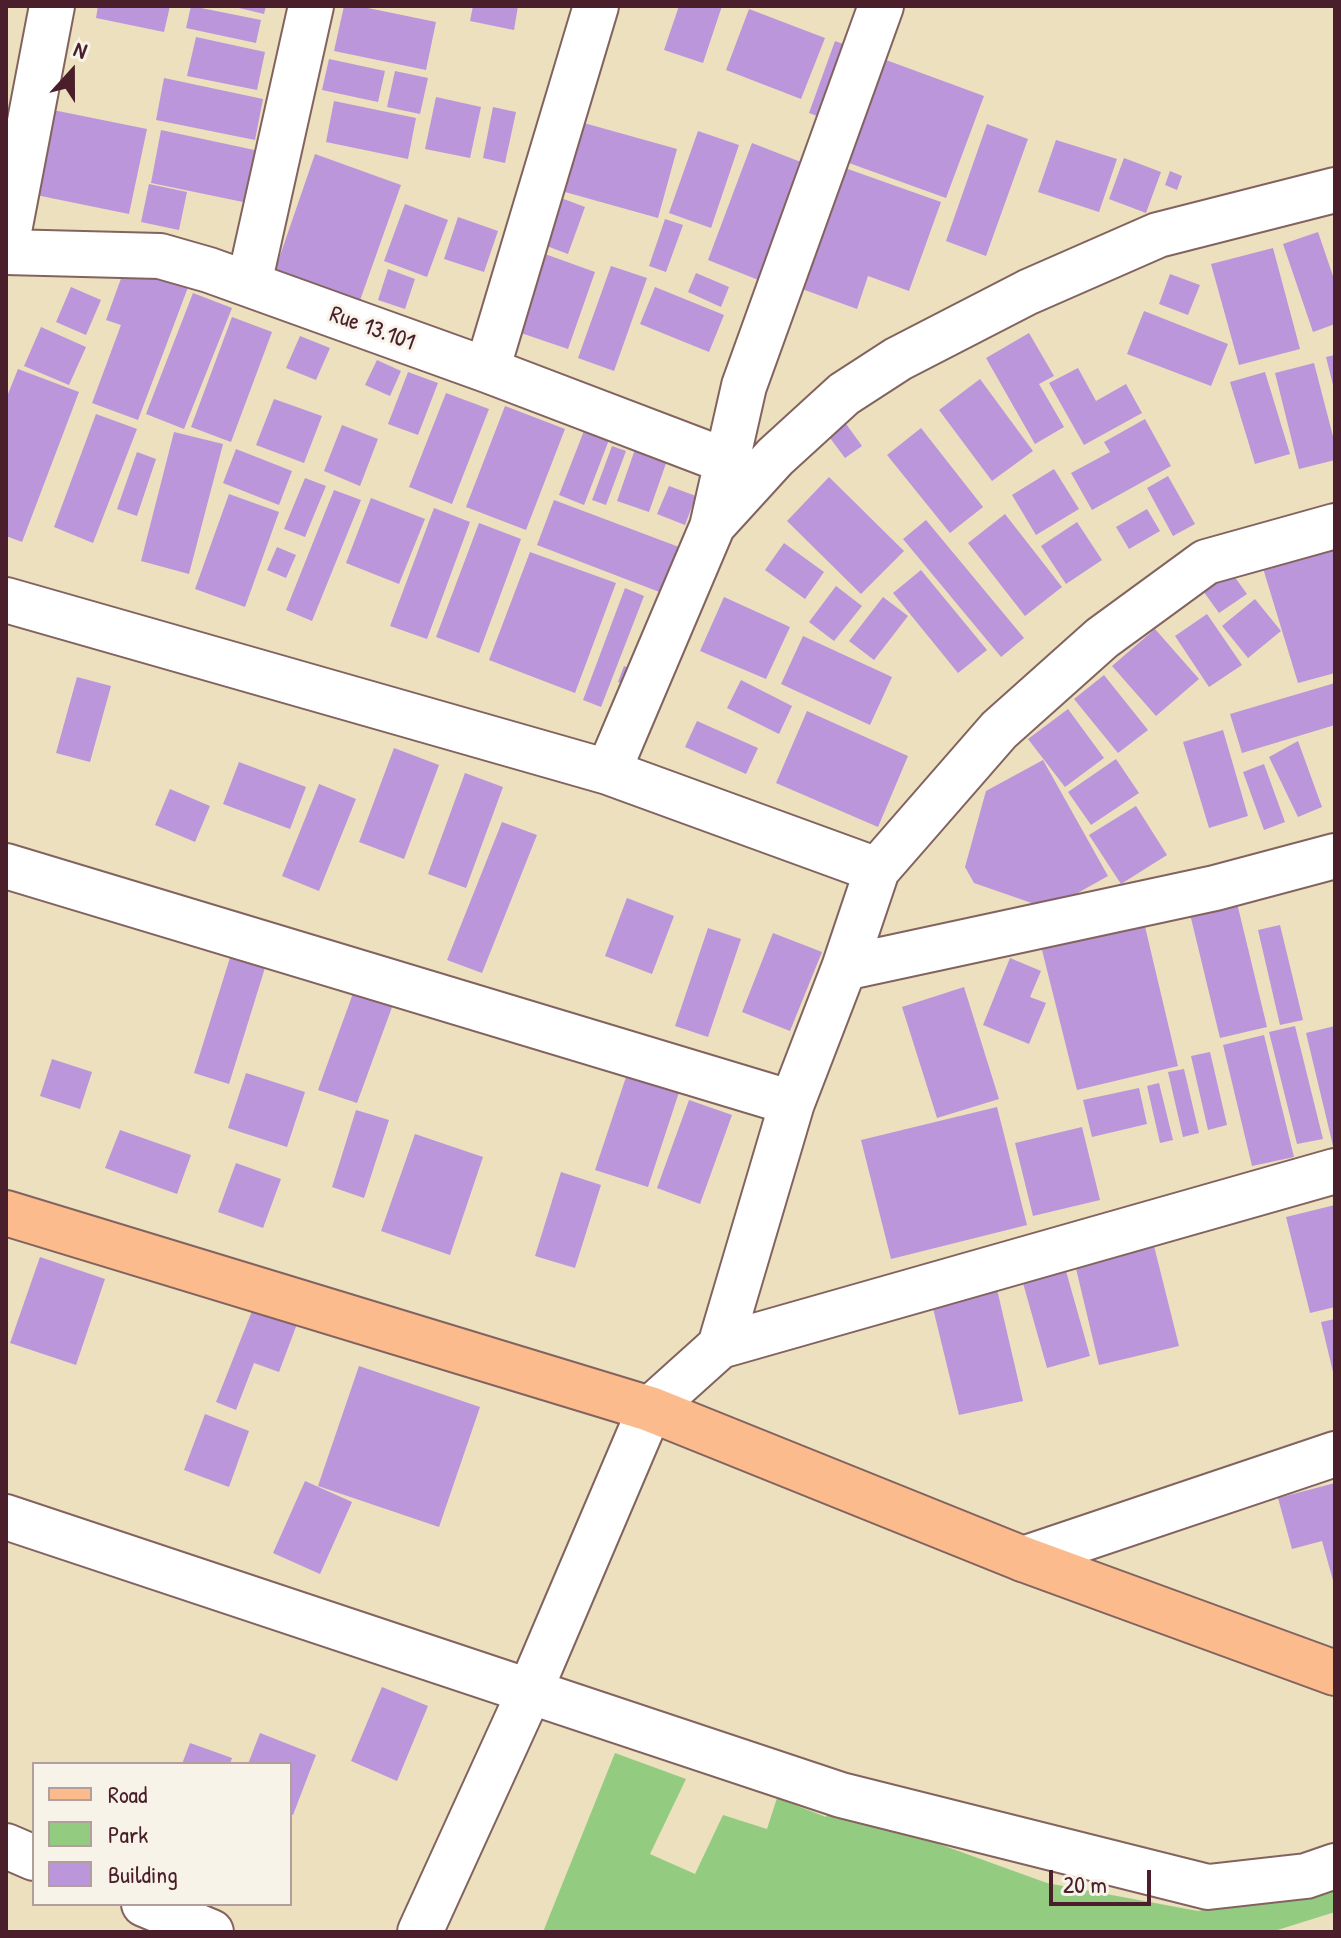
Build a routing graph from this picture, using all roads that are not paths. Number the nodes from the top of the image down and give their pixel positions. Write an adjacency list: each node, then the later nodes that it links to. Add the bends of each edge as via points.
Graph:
1 (52, 6): 6 (street)
2 (311, 6): 7 (street)
3 (596, 6): 8 (street)
4 (881, 6): 9 (street, via 744,386)
5 (1335, 190): 11 (street, via 1158,235 1028,292 898,359 844,394 775,457)
6 (6, 250): 7 (street, Rue 13.101, via 160,256)
7 (249, 284): 8 (street, Rue 13.101)
8 (487, 370): 9 (street, Rue 13.101)
9 (726, 461): 11 (street)
10 (1335, 526): 16 (street, via 1206,562 1102,638 999,730)
11 (712, 527): 13 (street)
12 (6, 600): 13 (street)
13 (608, 772): 16 (street)
14 (1335, 856): 17 (street, via 1215,888)
15 (6, 866): 18 (street)
16 (877, 870): 17 (street)
17 (844, 968): 18 (street)
18 (792, 1103): 21 (street)
19 (1335, 1171): 21 (street)
20 (6, 1213): 22 (main road)
21 (720, 1346): 22 (street)
22 (650, 1409): 25 (main road); 27 (street)
23 (1335, 1454): 25 (street)
24 (6, 1517): 27 (street)
25 (1023, 1559): 26 (main road)
26 (1335, 1673)
27 (529, 1693): 30 (street, via 841,1795 1208,1887 1306,1876); 33 (street)
28 (6, 1846): 29 (street)
29 (32, 1857)
30 (1335, 1866)
31 (149, 1906): 32 (street)
32 (211, 1932)
33 (420, 1932)

